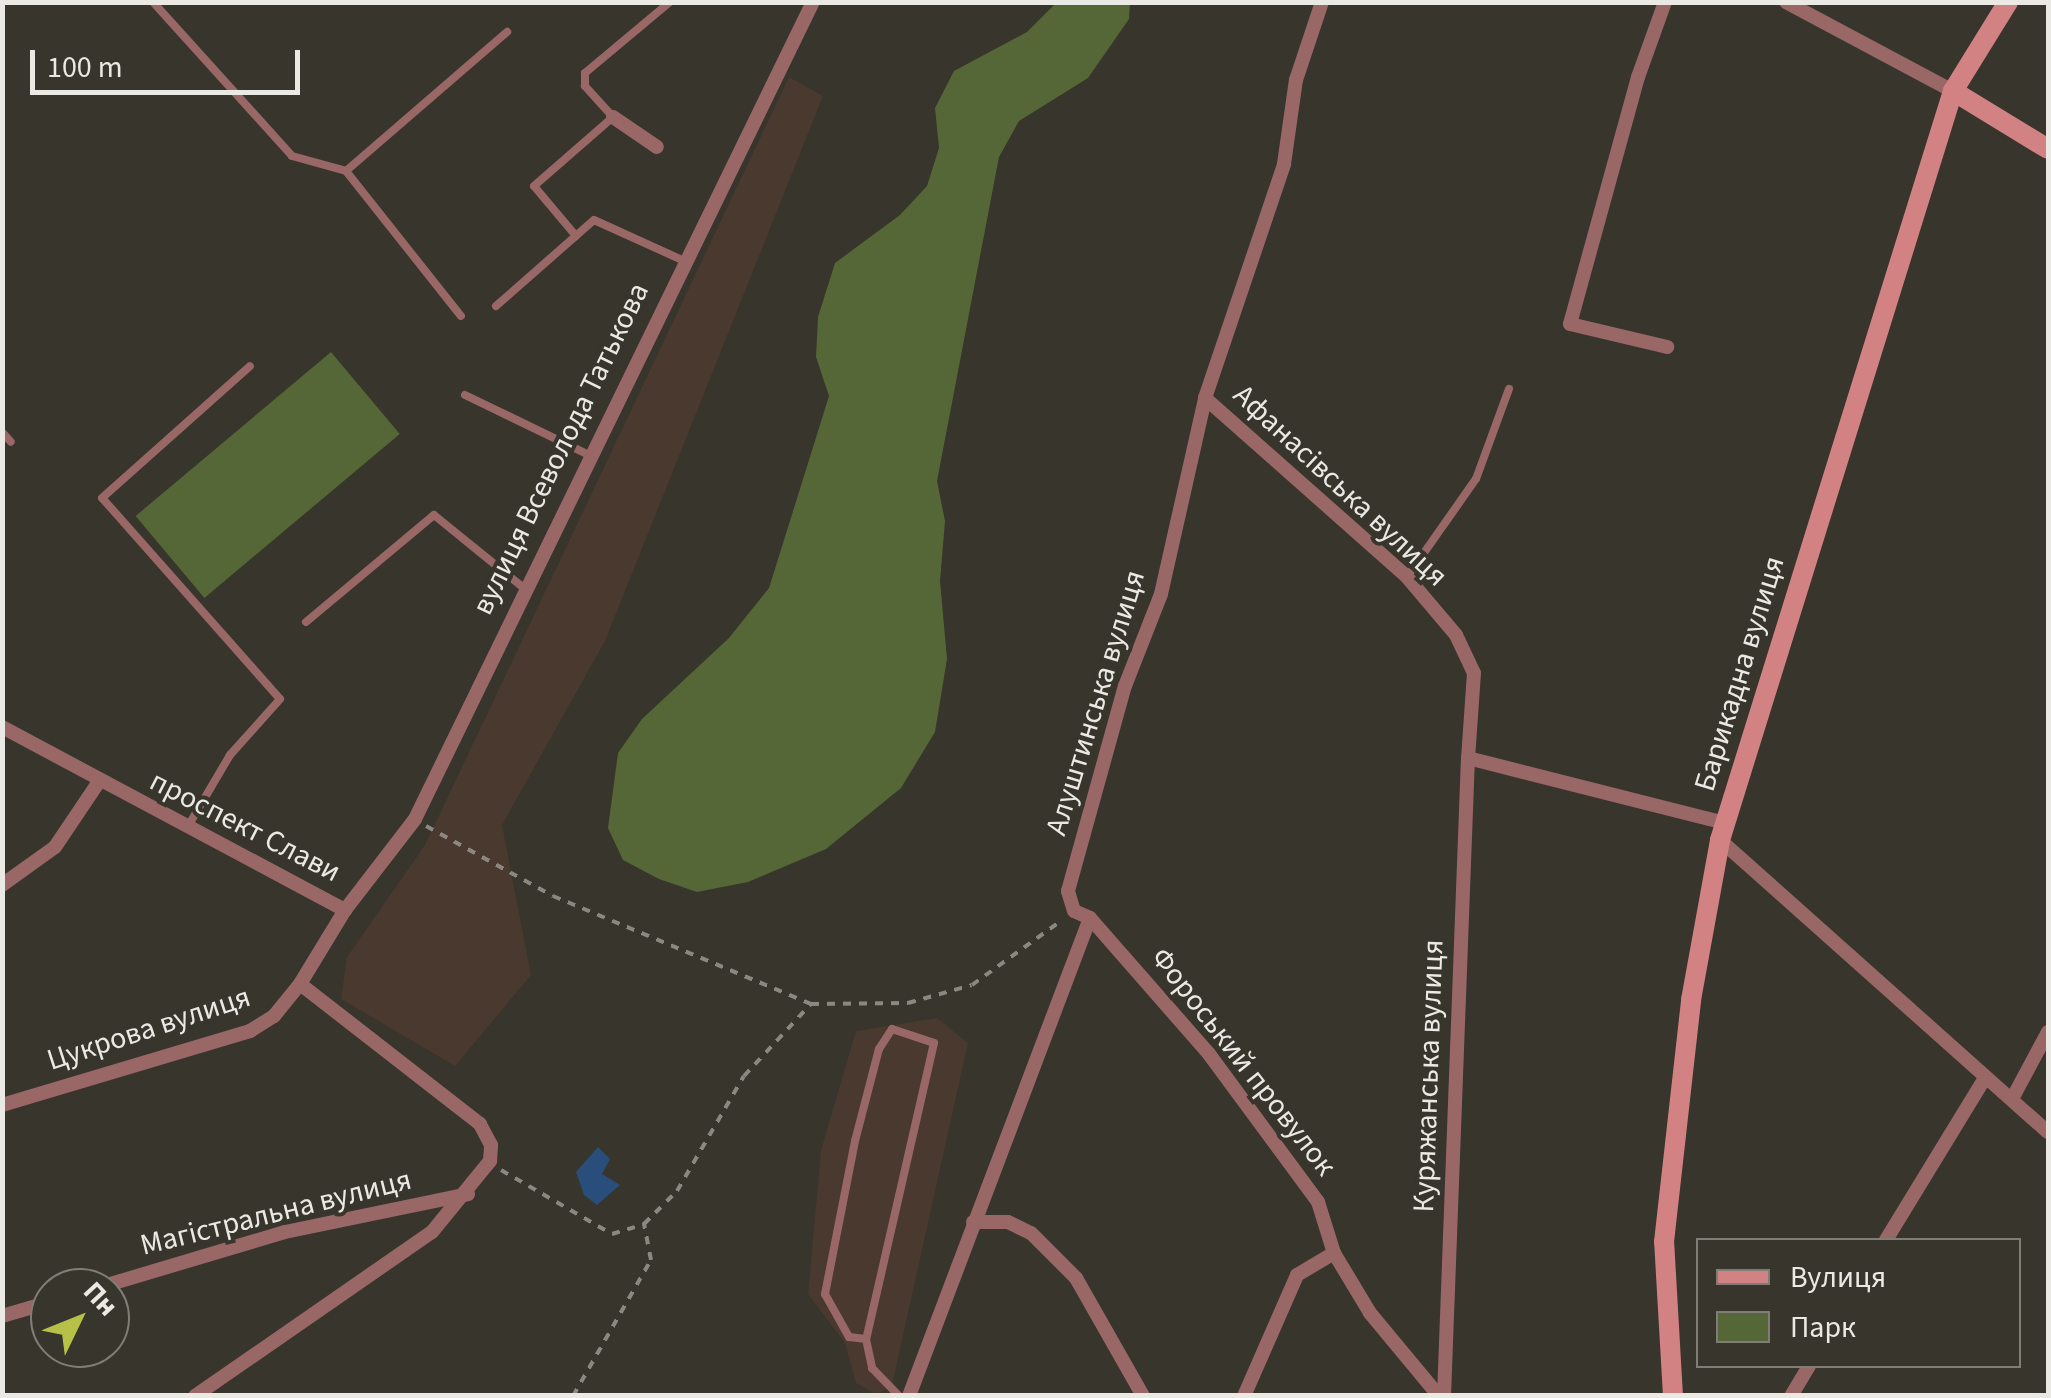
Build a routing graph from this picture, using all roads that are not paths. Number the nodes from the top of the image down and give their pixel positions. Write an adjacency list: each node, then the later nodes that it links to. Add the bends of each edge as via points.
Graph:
1 (153, 2): 13 (lane, via 292,156)
2 (670, 2): 10 (lane, via 585,74 585,86)
3 (813, 2): 15 (street, вулиця Всеволода Татькова)
4 (1322, 2): 22 (street, Алуштинська вулиця, via 1296,80 1275,195)
5 (1666, 2): 18 (street, via 1638,77 1570,324)
6 (1786, 2): 9 (street)
7 (2008, 2): 9 (street, Барикадна вулиця)
8 (507, 32): 13 (lane)
9 (1953, 91): 12 (street); 33 (street, Барикадна вулиця)
10 (613, 117): 11 (street); 14 (lane, via 534,186)
11 (657, 147)
12 (2048, 149)
13 (346, 171): 17 (lane)
14 (576, 236): 15 (lane, via 594,220); 16 (lane)
15 (682, 260): 25 (street, вулиця Всеволода Татькова)
16 (496, 306)
17 (460, 316)
18 (1667, 347)
19 (250, 366): 32 (lane, via 102,498 280,699 230,755)
20 (1508, 388): 26 (lane, via 1476,479)
21 (465, 395): 25 (lane)
22 (1204, 398): 26 (street, Афанасівська вулиця); 36 (street, Алуштинська вулиця, via 1161,594 1126,686 1068,891 1074,911)
23 (2, 432): 24 (lane)
24 (11, 442)
25 (588, 456): 27 (street, вулиця Всеволода Татькова)
26 (1407, 577): 30 (street, Афанасівська вулиця, via 1456,635 1474,673)
27 (525, 590): 28 (lane, via 434,515); 35 (street, вулиця Всеволода Татькова, via 415,819)
28 (306, 622)
29 (2, 727): 31 (street, проспект Слави)
30 (1468, 758): 33 (street); 57 (street, Куряжанська вулиця)
31 (98, 783): 32 (street, проспект Слави); 34 (street, via 55,848)
32 (186, 828): 35 (street, проспект Слави)
33 (1723, 832): 39 (street); 58 (street, Барикадна вулиця, via 1690,1000 1664,1242)
34 (2, 885)
35 (345, 910): 37 (street, проспект Слави)
36 (1090, 918): 44 (street); 46 (street, Фороський провулок, via 1209,1054 1318,1202)
37 (300, 984): 41 (street, Цукрова вулиця, via 274,1016 250,1031); 43 (street, via 480,1124 490,1161)
38 (2048, 1032): 40 (street)
39 (1986, 1078): 40 (street); 45 (street)
40 (2012, 1099): 42 (street)
41 (2, 1105)
42 (2048, 1132)
43 (469, 1194): 47 (street, Магістральна вулиця, via 285,1232); 52 (street, via 432,1232)
44 (973, 1222): 54 (street); 55 (street, via 1008,1222 1031,1232 1076,1278)
45 (1887, 1238)
46 (1334, 1253): 56 (street, via 1297,1275); 57 (street, Фороський провулок, via 1370,1313)
47 (130, 1278)
48 (30, 1308): 49 (street)
49 (2, 1316)
50 (866, 1339): 50 (lane, via 934,1043 892,1029 879,1049 855,1142 825,1294 849,1337); 53 (lane, via 872,1368)
51 (1808, 1368): 59 (street)
52 (195, 1396)
53 (899, 1396)
54 (908, 1396)
55 (1143, 1396)
56 (1244, 1396)
57 (1442, 1396)
58 (1673, 1396)
59 (1791, 1396)

